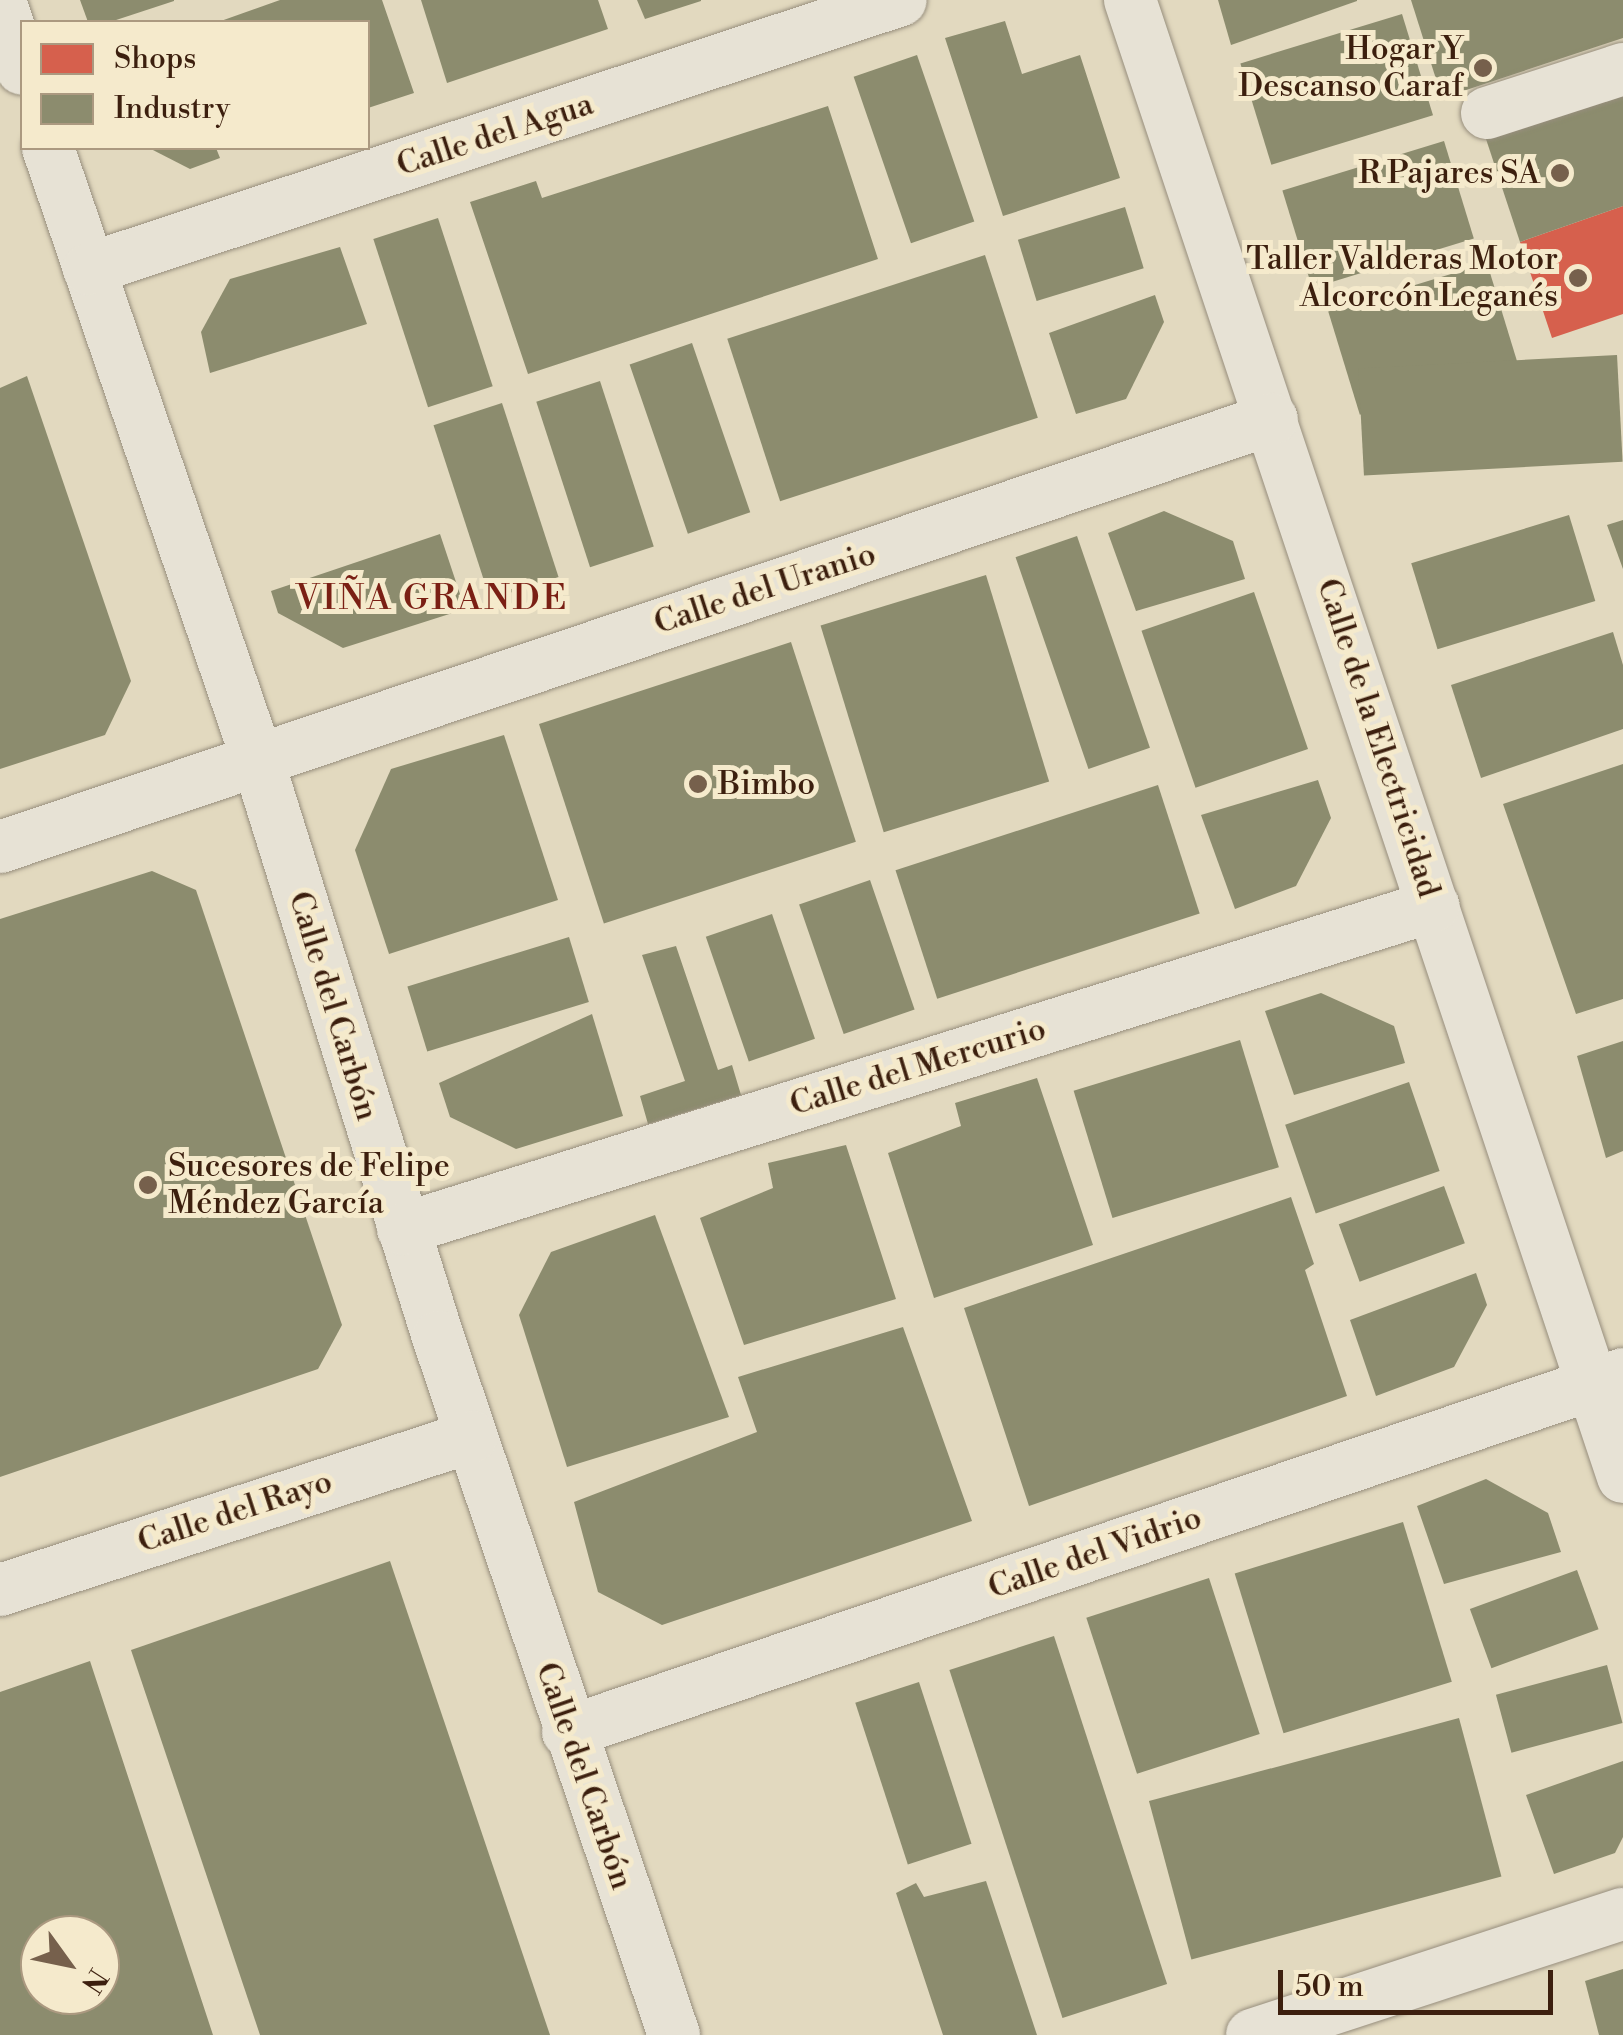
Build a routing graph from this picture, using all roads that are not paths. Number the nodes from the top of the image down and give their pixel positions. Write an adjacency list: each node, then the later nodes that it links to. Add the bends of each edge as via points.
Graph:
1 (0, 0): 4 (street)
2 (901, 0): 8 (street, Calle del Agua)
3 (1130, 0): 9 (street, Calle de la Electricidad)
4 (20, 63)
5 (1623, 69): 6 (street)
6 (1487, 113)
7 (49, 150): 8 (street, Calle del Carbón)
8 (88, 270): 10 (street, Calle del Carbón)
9 (1272, 419): 10 (street, Calle del Uranio); 12 (street, Calle de la Electricidad)
10 (258, 761): 11 (street, Calle del Uranio); 13 (street, Calle del Carbón)
11 (0, 847)
12 (1434, 906): 13 (street, Calle del Mercurio); 14 (street, Calle de la Electricidad)
13 (404, 1229): 15 (street, Calle del Carbón)
14 (1608, 1379): 16 (street, Calle de la Electricidad); 18 (street, Calle del Vidrio)
15 (472, 1438): 17 (street, Calle del Rayo); 18 (street, Calle del Carbón)
16 (1623, 1477)
17 (0, 1590)
18 (568, 1732): 20 (street, Calle del Carbón)
19 (1623, 1914): 21 (street)
20 (674, 2035)
21 (1252, 2035)

